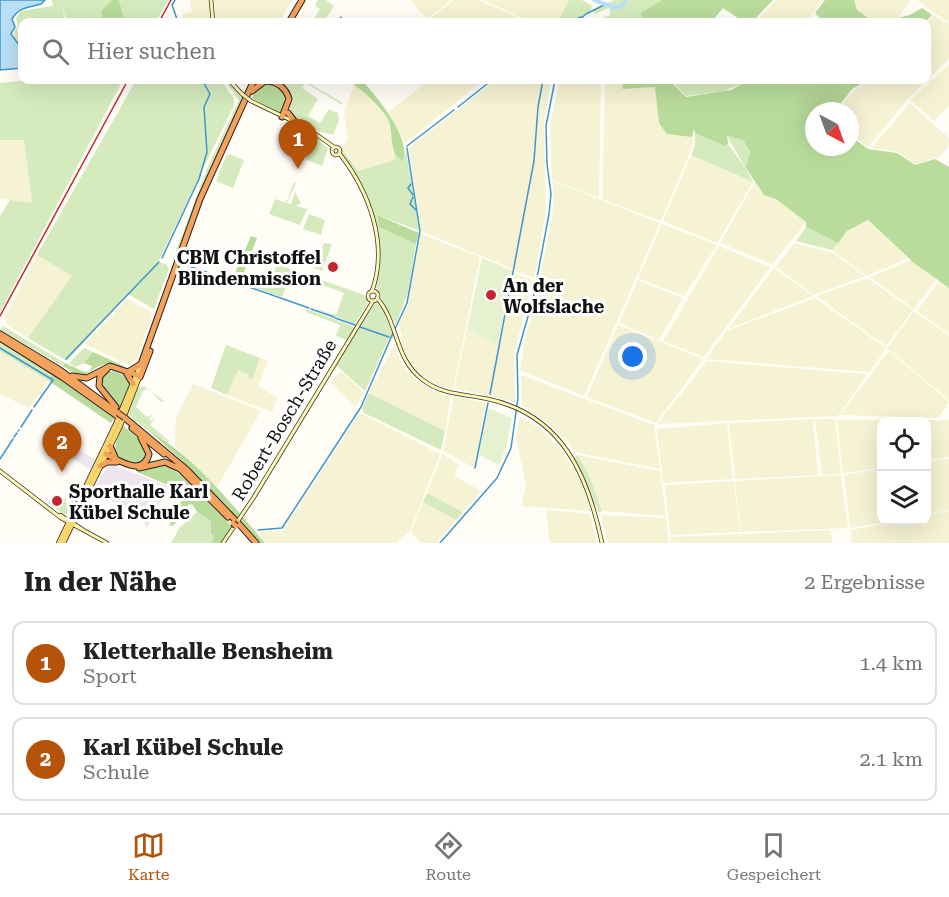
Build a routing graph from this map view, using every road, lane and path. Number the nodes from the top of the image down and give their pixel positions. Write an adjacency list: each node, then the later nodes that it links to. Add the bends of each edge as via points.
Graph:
1 (211, 0): 3 (street)
2 (300, 0): 4 (highway)
3 (213, 18)
4 (289, 18)
5 (233, 84): 11 (street, bridge, via 251,101)
6 (253, 84): 10 (highway)
7 (260, 84): 10 (highway)
8 (277, 84): 11 (highway, via 289,99)
9 (278, 84): 11 (highway, via 289,94)
10 (250, 90): 18 (highway, via 200,199); 21 (highway, via 199,209)
11 (285, 116): 12 (highway); 13 (street)
12 (295, 122): 13 (street)
13 (333, 148): 14 (street, Robert-Bosch-Straße, via 339,148 338,154 362,188 373,214 378,248)
14 (374, 292): 15 (street, Robert-Bosch-Straße); 15 (street, Robert-Bosch-Straße, via 368,294)
15 (374, 300): 40 (street, Robert-Bosch-Straße); 42 (street, via 385,308 405,362 428,384 445,392 513,407 553,434 576,462 591,495)
16 (0, 334): 19 (highway)
17 (0, 339): 22 (highway)
18 (141, 364): 20 (highway); 21 (main road)
19 (60, 370): 20 (highway, via 82,379 106,366); 22 (highway)
20 (128, 373): 21 (highway); 21 (highway); 22 (highway, via 107,369 99,379 100,390)
21 (137, 379): 25 (main road); 26 (main road)
22 (118, 413): 23 (highway, bridge)
23 (125, 419): 24 (highway); 34 (highway, via 187,470)
24 (135, 430): 27 (highway, via 147,447 148,458 135,467); 29 (highway)
25 (110, 446): 26 (main road); 27 (highway)
26 (104, 454): 27 (highway); 28 (main road); 31 (main road)
27 (118, 461): 28 (highway); 29 (highway, via 140,468 165,462)
28 (100, 466): 31 (main road)
29 (180, 469): 34 (highway)
30 (0, 471): 32 (street)
31 (75, 514): 32 (street); 33 (main road); 37 (street)
32 (62, 517): 33 (street); 36 (street)
33 (71, 523): 35 (street); 36 (main road); 37 (street)
34 (236, 523): 41 (highway)
35 (79, 529): 36 (street); 37 (street)
36 (66, 531): 38 (main road)
37 (86, 532): 39 (street)
38 (61, 543)
39 (107, 543)
40 (223, 543)
41 (254, 543)
42 (602, 543)

